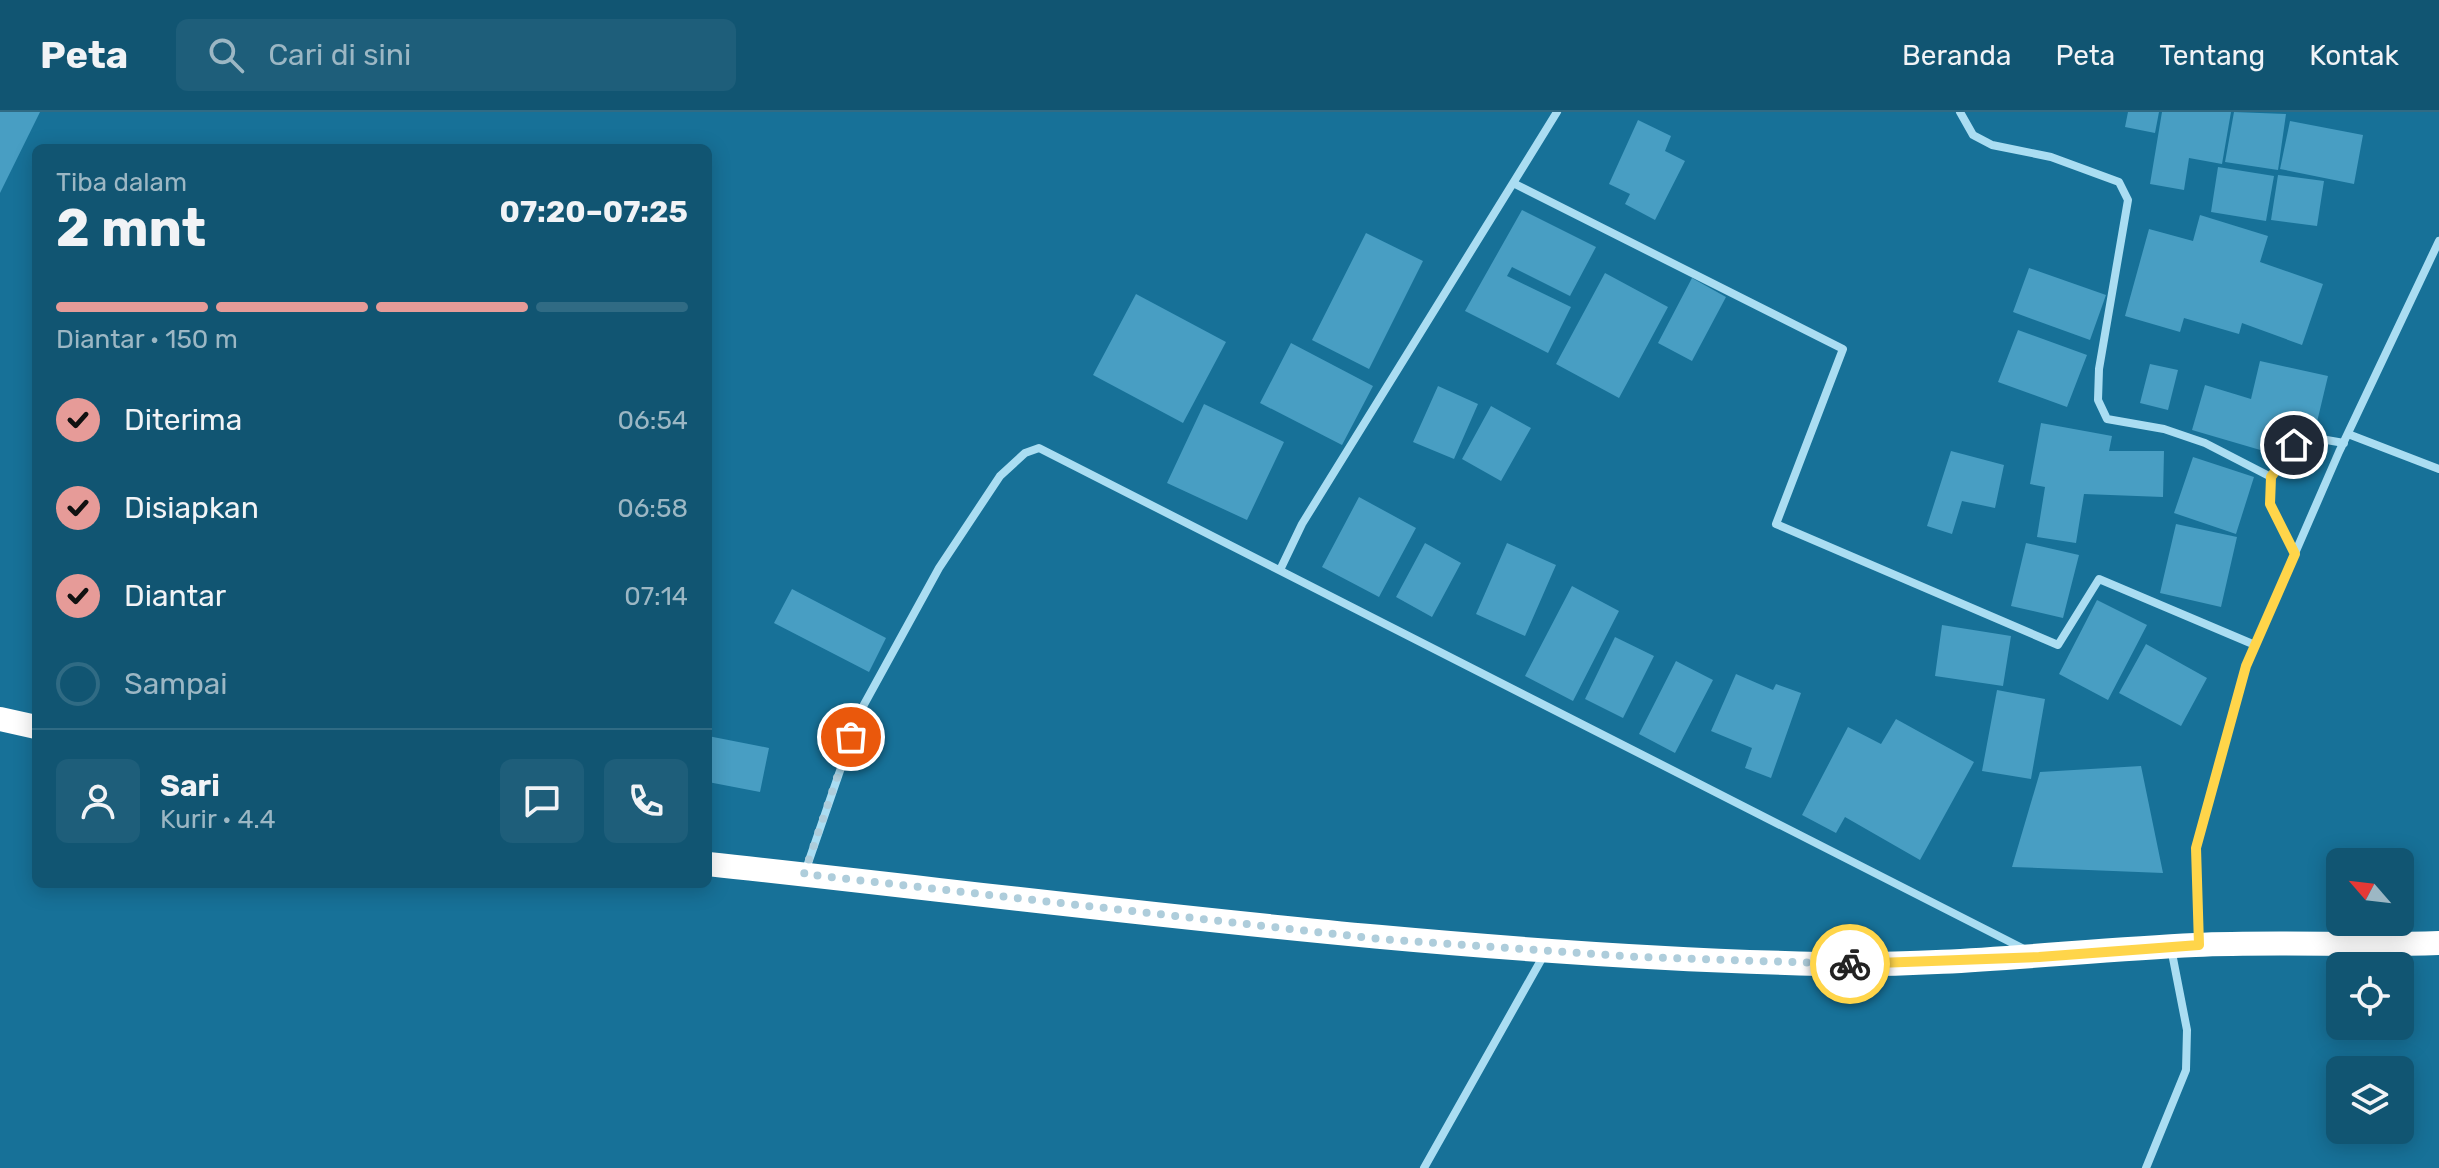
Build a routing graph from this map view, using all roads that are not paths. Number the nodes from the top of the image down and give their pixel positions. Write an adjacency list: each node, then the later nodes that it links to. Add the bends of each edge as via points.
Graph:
1 (1557, 112): 3 (street)
2 (1960, 112): 8 (street, via 1973,135 1992,145 2051,157 2119,182 2128,200 2099,369 2098,400 2107,419 2178,433)
3 (1513, 183): 10 (street, via 1302,524); 11 (street, via 1843,349 1776,524 2058,645 2099,579)
4 (2439, 241): 5 (street)
5 (2348, 434): 6 (street); 7 (street)
6 (2344, 443): 8 (street, via 2309,437 2294,445); 9 (street)
7 (2439, 469)
8 (2271, 477): 9 (street, via 2270,504)
9 (2295, 554): 11 (street)
10 (1280, 570): 15 (street, via 1039,448 1025,453 1000,476 939,568 861,710); 20 (street)
11 (2255, 645): 17 (street, via 2196,848)
12 (0, 719): 13 (highway)
13 (32, 726)
14 (712, 864): 15 (highway)
15 (804, 874): 19 (highway, via 1379,939)
16 (2439, 943): 17 (highway)
17 (2199, 945): 18 (highway)
18 (2171, 947): 20 (highway); 22 (street, via 2187,1030 2186,1070)
19 (1546, 951): 20 (highway, via 1825,964); 21 (street)
20 (2039, 957)
21 (1424, 1168)
22 (2146, 1168)

